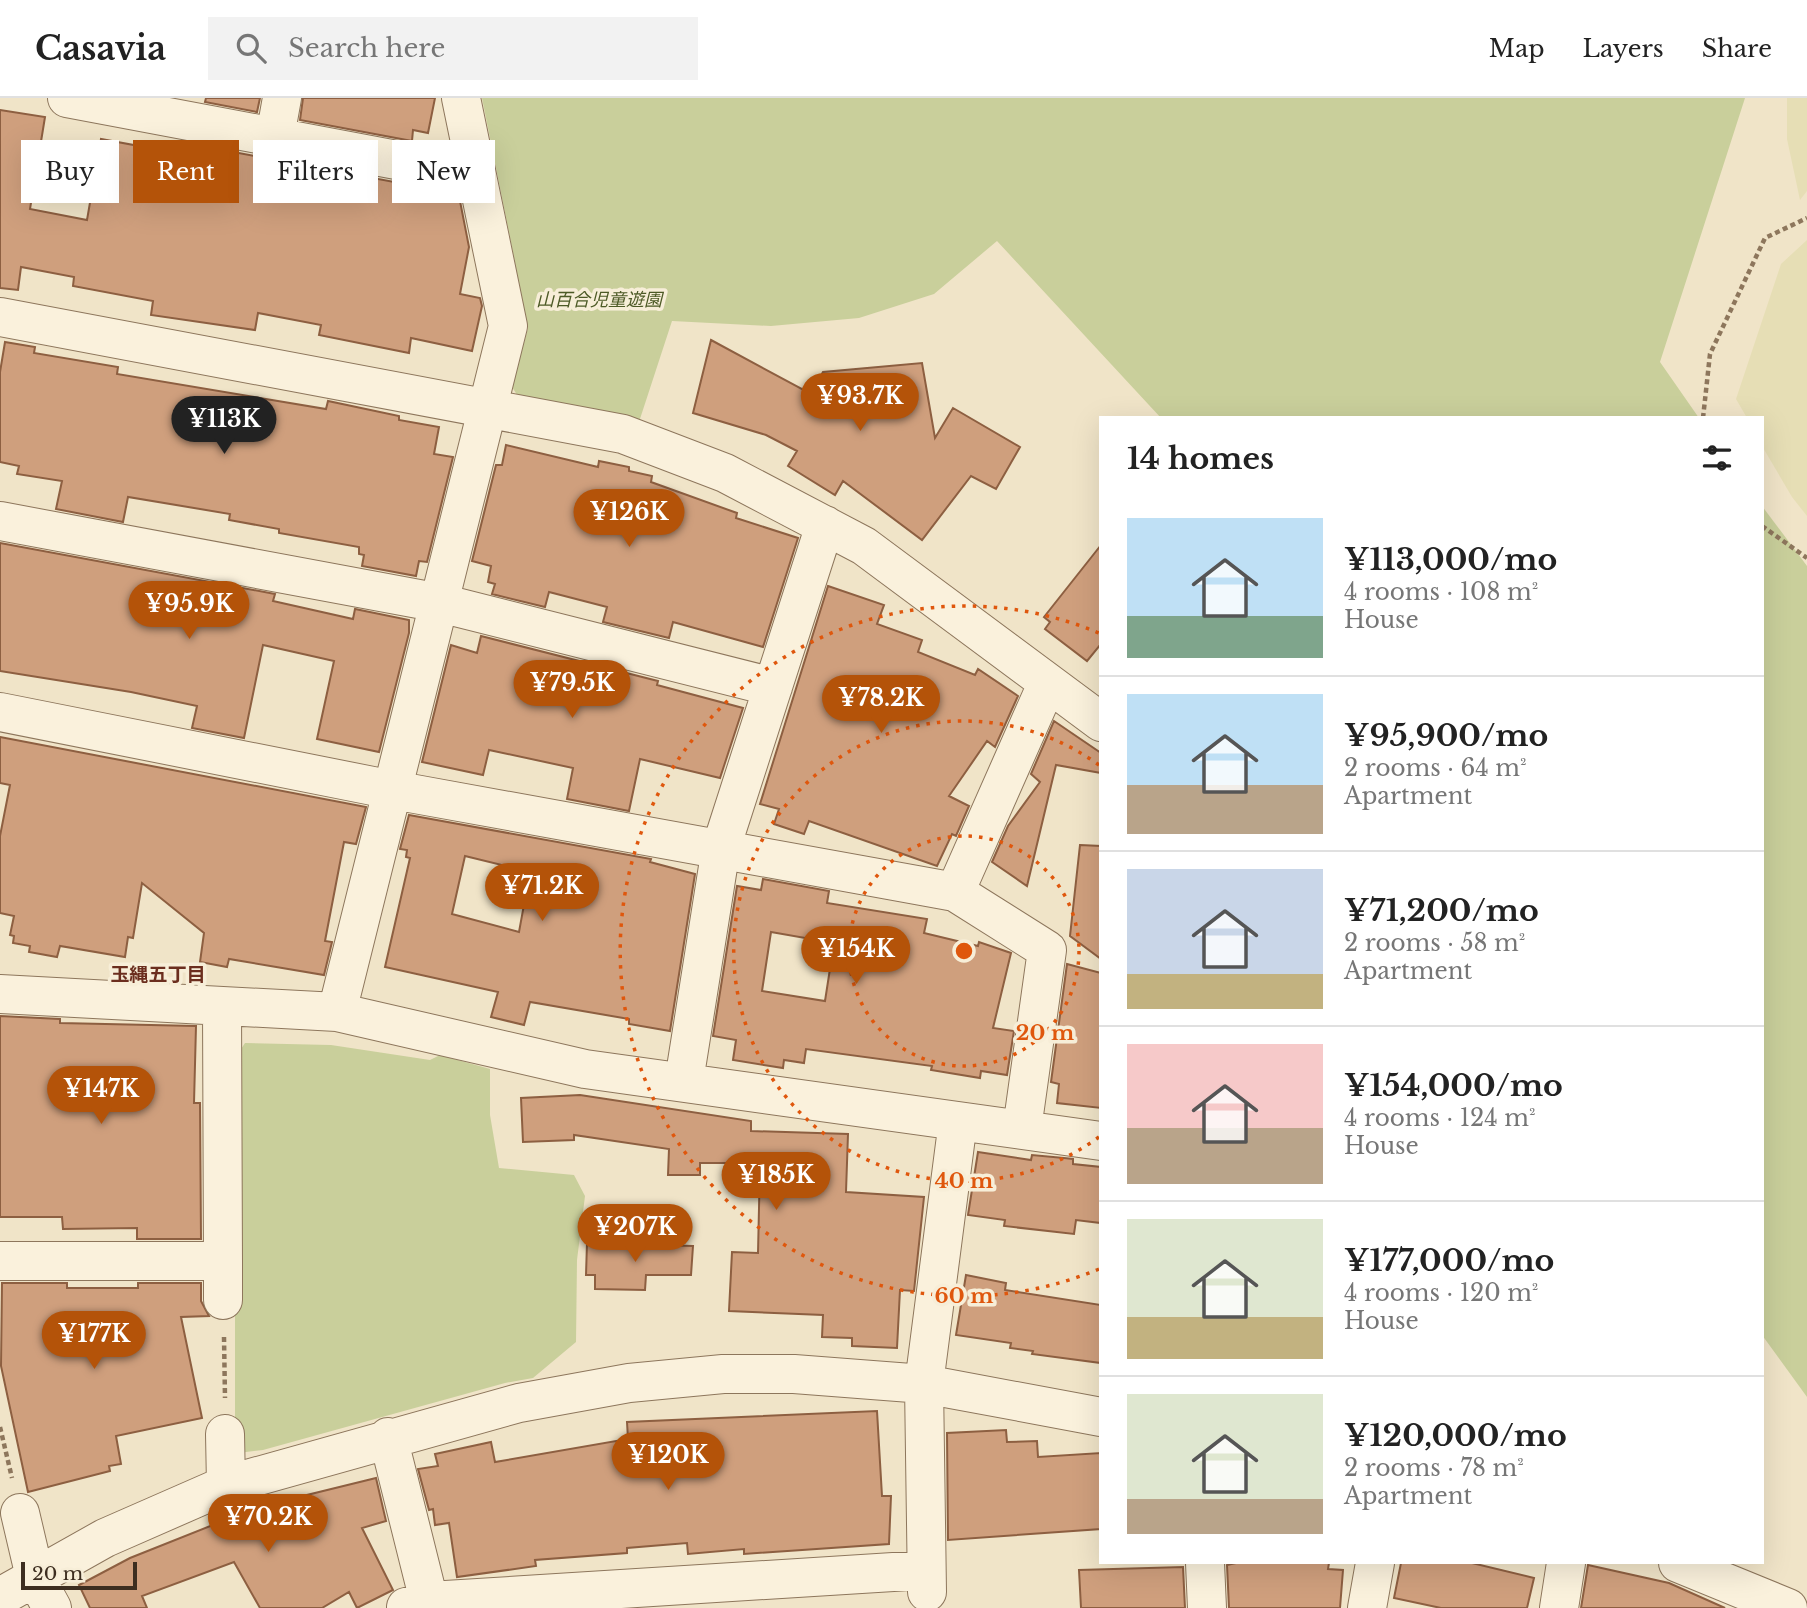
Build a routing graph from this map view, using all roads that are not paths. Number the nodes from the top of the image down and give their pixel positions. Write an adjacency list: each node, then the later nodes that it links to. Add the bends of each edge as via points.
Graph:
1 (67, 98): 4 (street)
2 (282, 98): 4 (street)
3 (461, 98): 5 (street)
4 (275, 137): 6 (street)
5 (469, 140)
6 (392, 159)
7 (482, 203): 9 (street, via 508,326)
8 (0, 317): 9 (street)
9 (488, 408): 11 (street, via 623,434 725,472); 12 (street)
10 (0, 520): 12 (street)
11 (825, 525): 13 (street, via 864,546); 14 (street)
12 (440, 603): 14 (street); 17 (street)
13 (1047, 684): 16 (street); 19 (street)
14 (774, 687): 18 (street)
15 (0, 712): 17 (street)
16 (1099, 721)
17 (393, 789): 18 (street); 22 (street)
18 (721, 848): 19 (street); 23 (street)
19 (955, 892): 25 (street, via 1047,950)
20 (0, 994): 21 (street)
21 (222, 1008): 22 (street); 28 (street)
22 (337, 1012): 23 (street, via 585,1069)
23 (684, 1081): 24 (street)
24 (958, 1121): 25 (street); 30 (street)
25 (1022, 1129): 26 (street)
26 (1099, 1141)
27 (0, 1261): 28 (street)
28 (223, 1261): 29 (street)
29 (223, 1300)
30 (924, 1384): 31 (street); 33 (street, via 794,1374 723,1374 629,1383 519,1403); 42 (street, via 926,1581)
31 (1099, 1417)
32 (225, 1434): 34 (street)
33 (388, 1437): 34 (street); 42 (street)
34 (226, 1485): 40 (street, via 147,1518)
35 (20, 1513): 40 (street)
36 (1205, 1564): 43 (street)
37 (1375, 1564): 44 (street)
38 (1566, 1564): 45 (street)
39 (1680, 1564): 46 (street)
40 (43, 1593): 41 (street)
41 (0, 1597)
42 (422, 1606)
43 (1207, 1608)
44 (1367, 1608)
45 (1559, 1608)
46 (1788, 1608)

